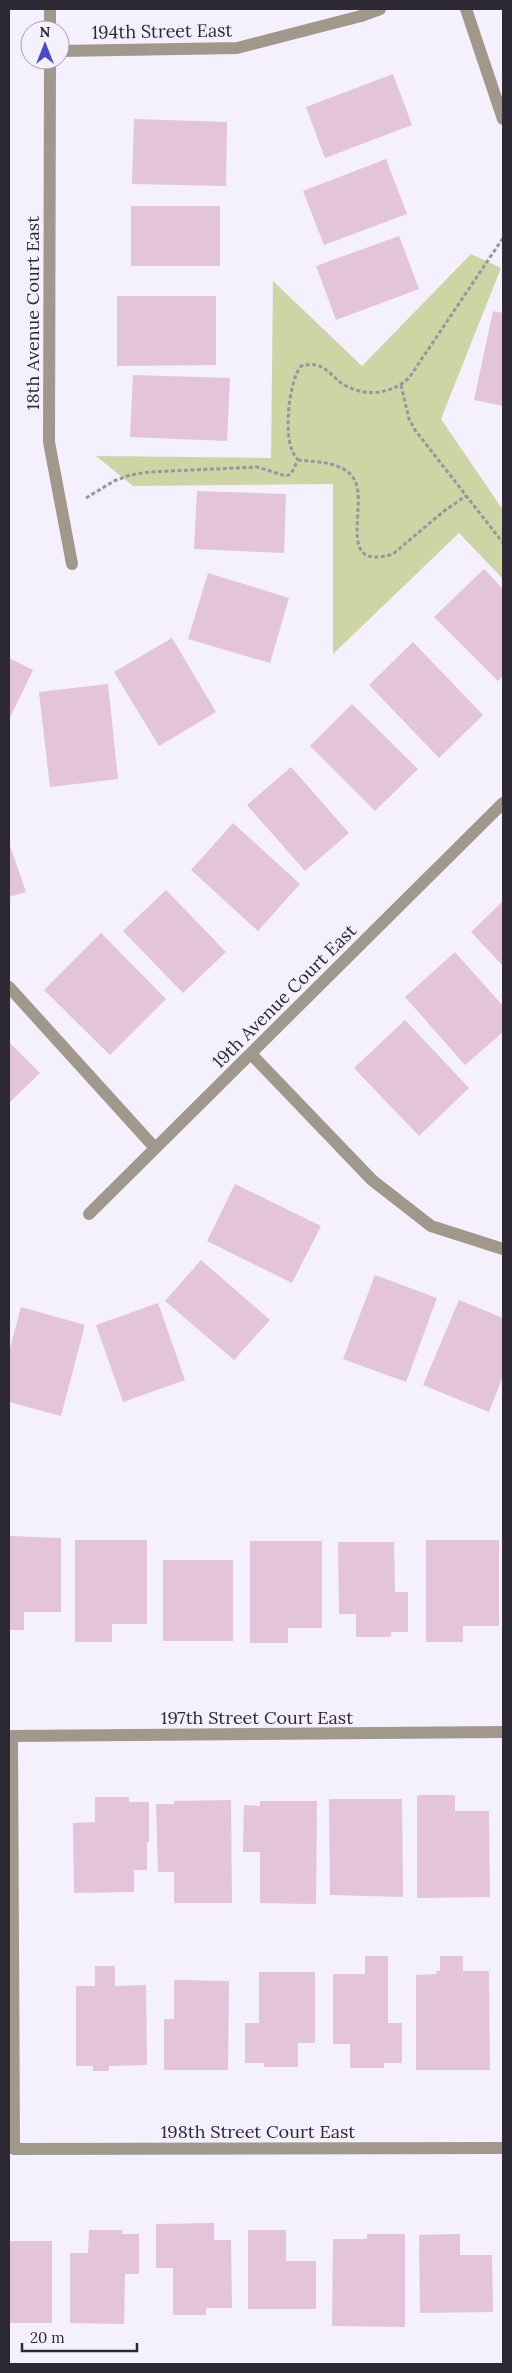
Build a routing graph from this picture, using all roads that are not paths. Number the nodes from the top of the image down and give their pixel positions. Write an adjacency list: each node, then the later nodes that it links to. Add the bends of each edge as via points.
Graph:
1 (380, 9): 3 (street, 194th Street East, via 237,48)
2 (466, 9): 5 (street)
3 (70, 51)
4 (50, 70): 6 (street, 18th Avenue Court East, via 49,442)
5 (503, 119)
6 (72, 564)
7 (503, 803): 9 (street, 19th Avenue Court East)
8 (9, 987): 10 (street)
9 (251, 1054): 10 (street, 19th Avenue Court East); 12 (street, via 372,1180 431,1226)
10 (155, 1148): 11 (street, 19th Avenue Court East)
11 (89, 1214)
12 (503, 1249)
13 (503, 1732): 15 (street, 197th Street Court East, via 12,1736)
14 (503, 2148): 15 (street, 198th Street Court East)
15 (14, 2149)

